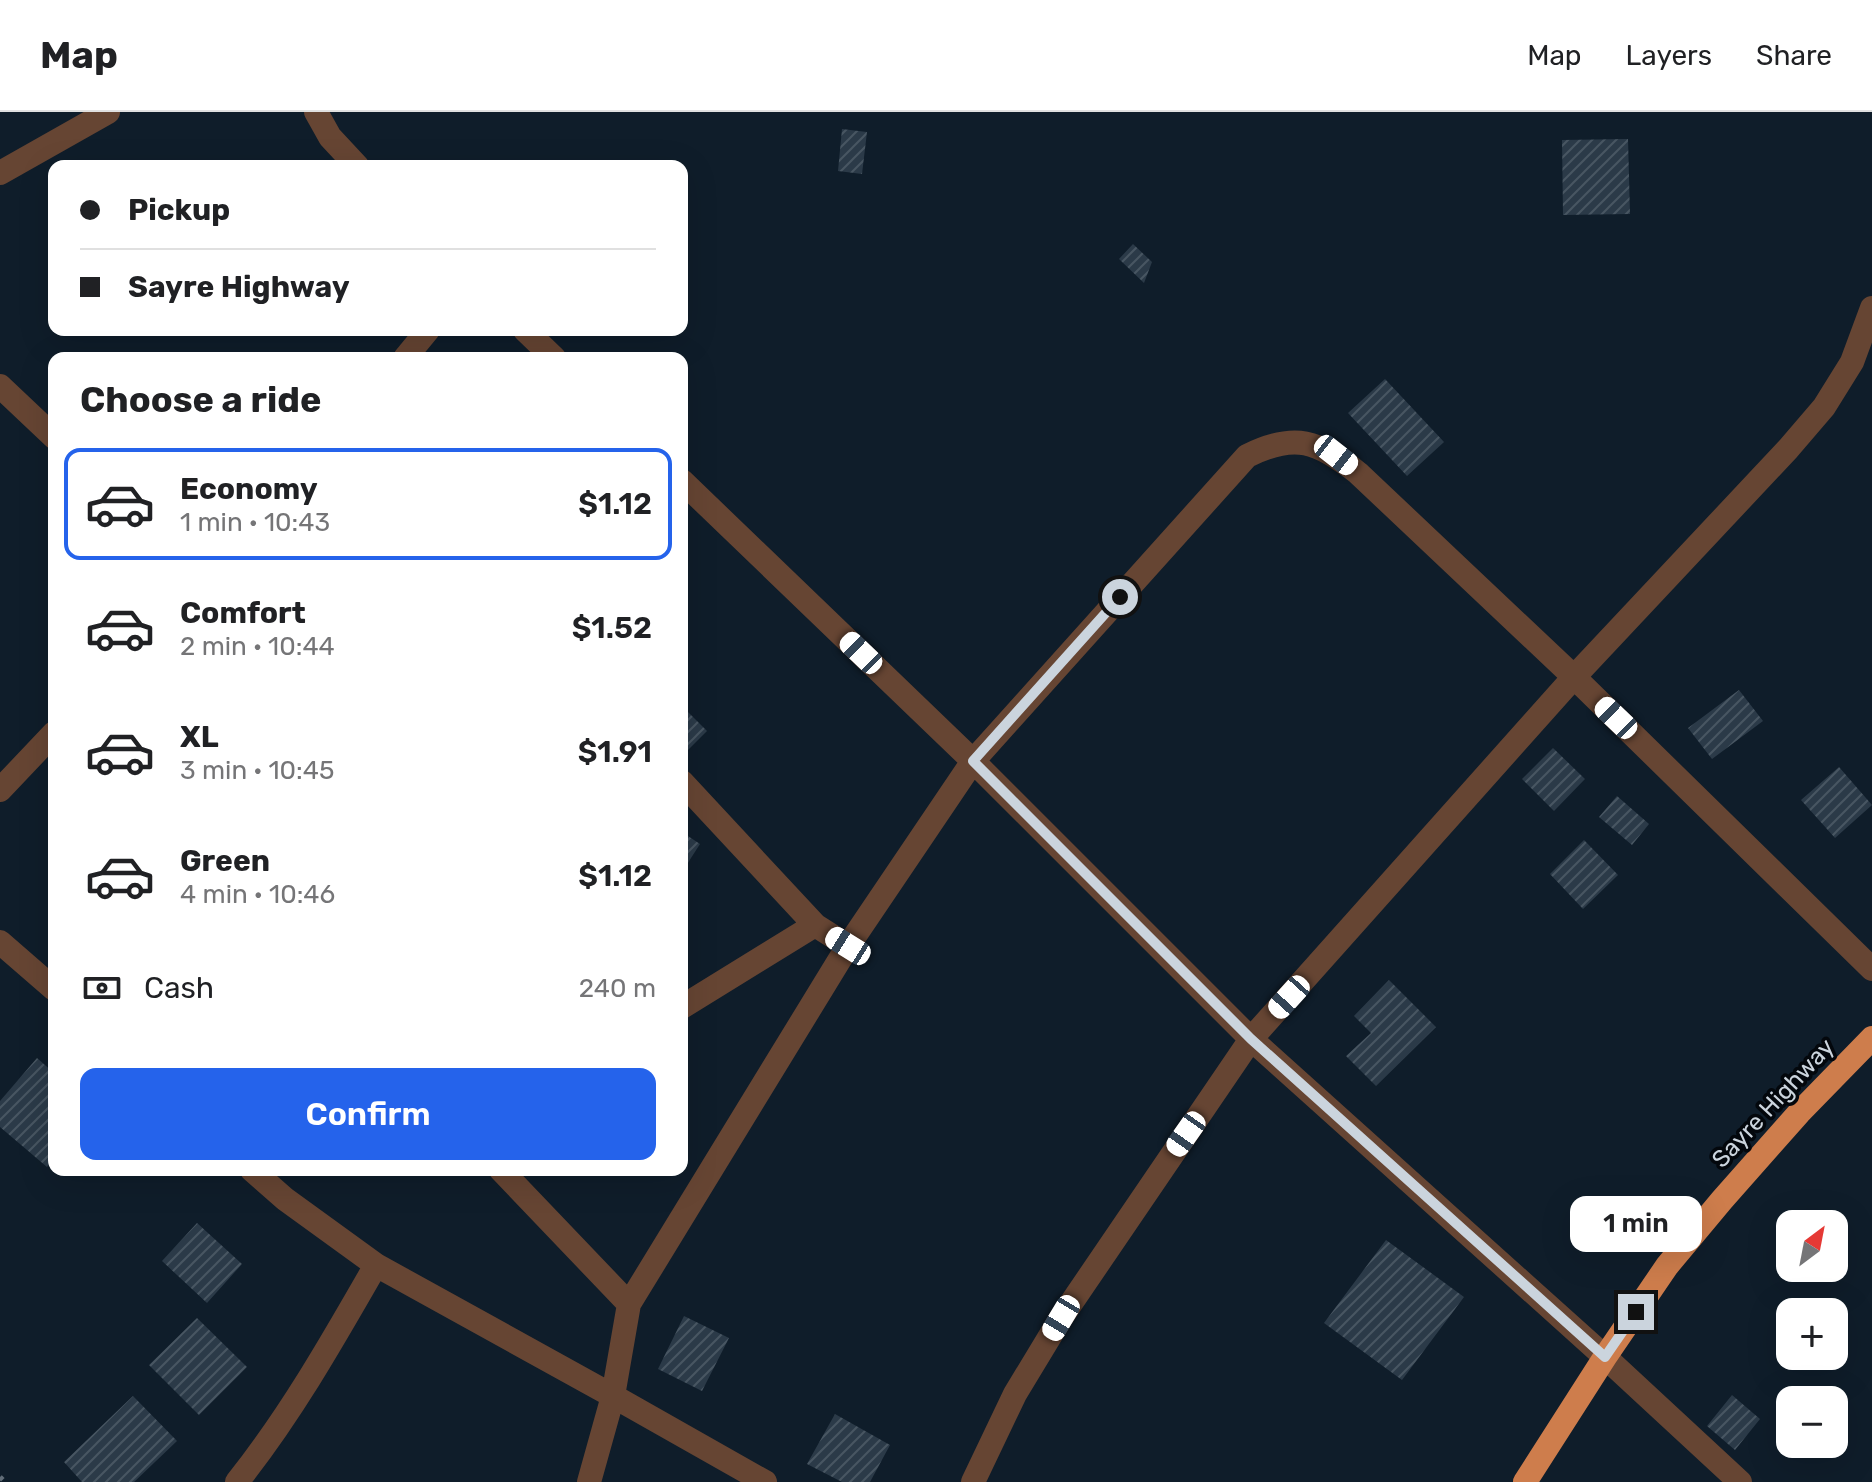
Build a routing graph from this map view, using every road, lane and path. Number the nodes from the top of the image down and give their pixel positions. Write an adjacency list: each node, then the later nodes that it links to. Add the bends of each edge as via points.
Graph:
1 (108, 112): 4 (street)
2 (316, 112): 3 (street)
3 (351, 160)
4 (0, 173)
5 (1872, 308): 13 (street, via 1852,362 1824,407)
6 (423, 336): 8 (street)
7 (531, 336): 9 (street)
8 (410, 352)
9 (548, 352)
10 (0, 386): 11 (street)
11 (48, 431)
12 (688, 487): 15 (street)
13 (1574, 677): 15 (street, via 1358,473 1314,444 1289,442 1247,456); 21 (street); 25 (street)
14 (48, 739): 17 (street)
15 (973, 761): 20 (street); 25 (street)
16 (688, 788): 18 (street)
17 (0, 790)
18 (815, 925): 20 (street); 23 (street)
19 (0, 942): 22 (street)
20 (848, 946): 29 (street)
21 (1872, 969)
22 (48, 984)
23 (688, 1003)
24 (1872, 1038): 30 (highway, Sayre Highway, via 1722,1200 1667,1266)
25 (1251, 1039): 30 (street); 37 (street, via 1061,1318 1015,1394)
26 (259, 1176): 28 (street)
27 (507, 1176): 29 (street)
28 (376, 1265): 31 (street); 34 (street, via 308,1382)
29 (629, 1304): 31 (street)
30 (1605, 1357): 38 (highway, Sayre Highway); 39 (street)
31 (613, 1396): 35 (street); 36 (street)
32 (0, 1477): 33 (path)
33 (5, 1482)
34 (237, 1482)
35 (589, 1482)
36 (765, 1482)
37 (973, 1482)
38 (1525, 1482)
39 (1740, 1482)

